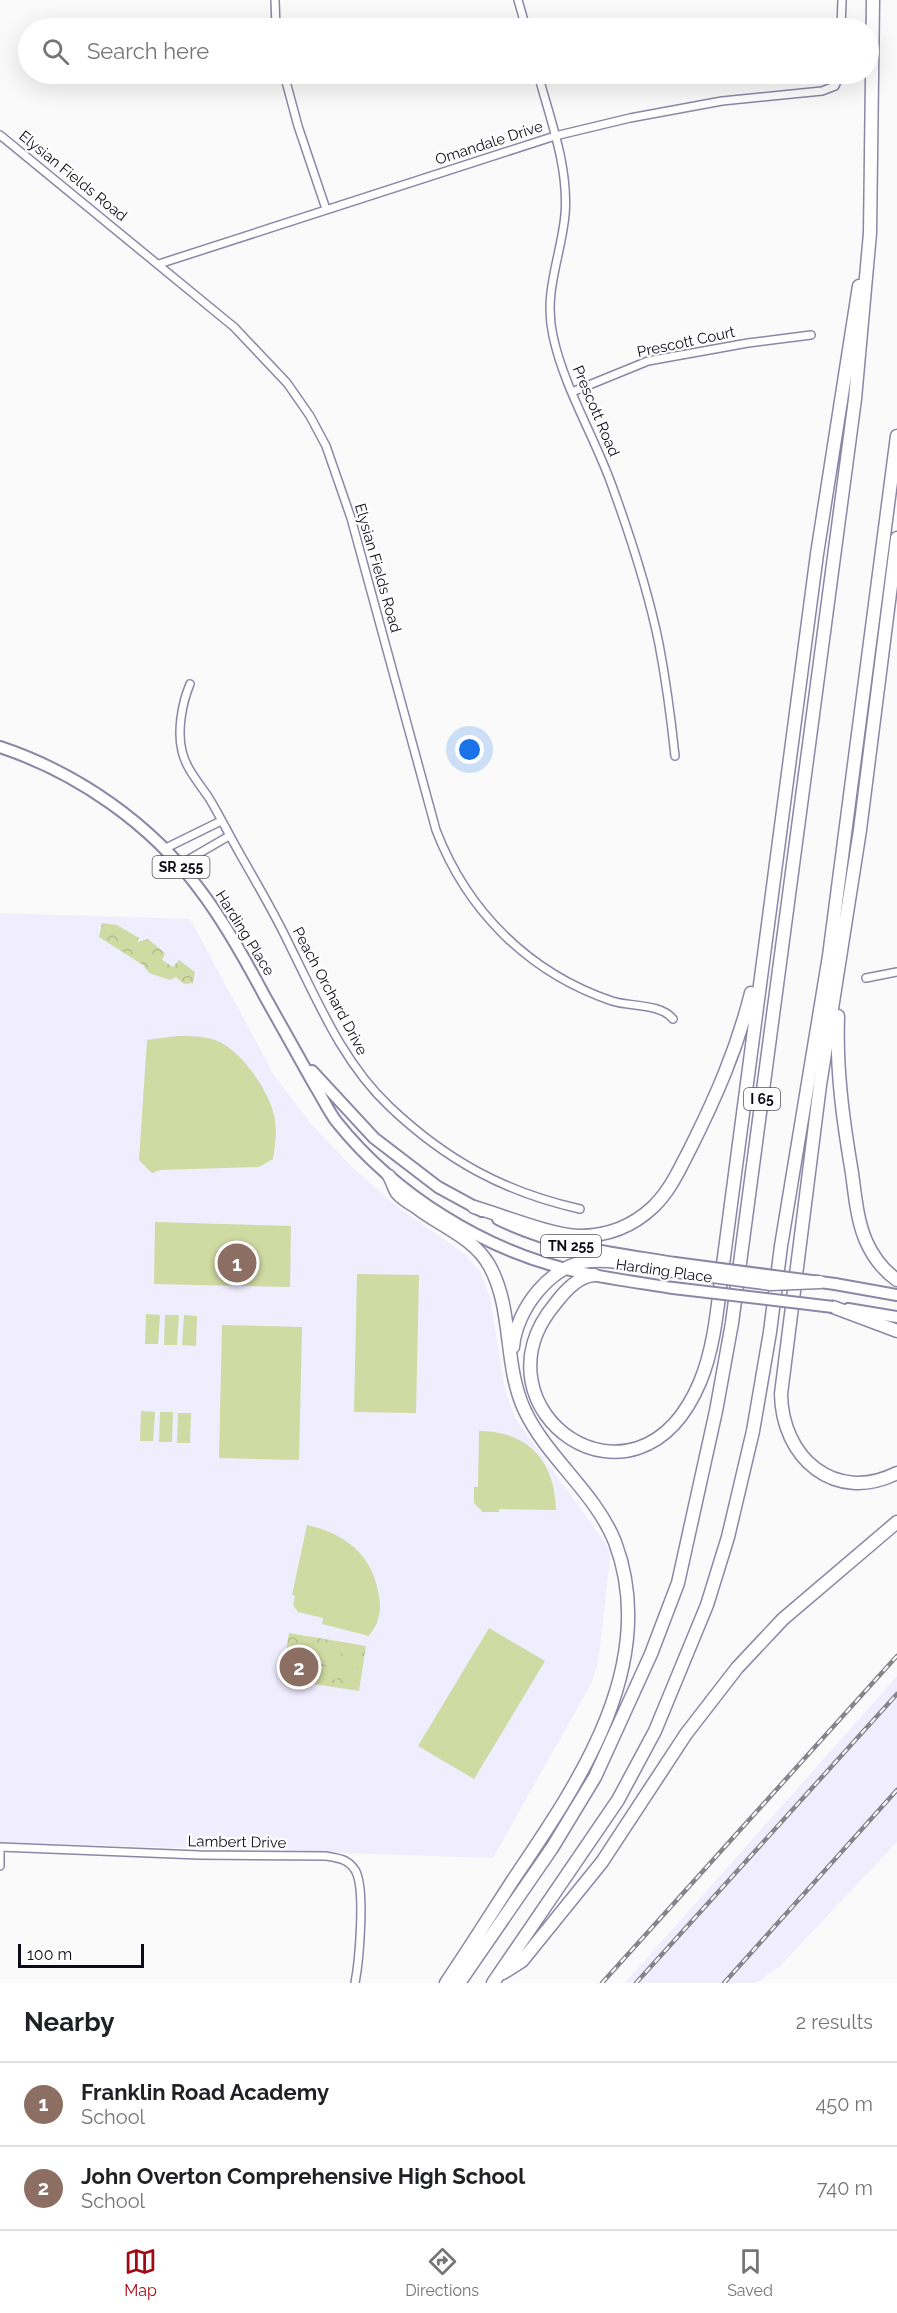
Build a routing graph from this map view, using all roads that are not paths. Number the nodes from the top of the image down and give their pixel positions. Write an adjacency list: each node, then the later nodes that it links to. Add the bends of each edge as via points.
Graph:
1 (275, 0): 5 (street)
2 (518, 0): 6 (street)
3 (842, 0): 7 (street)
4 (873, 0): 8 (highway, I 65)
5 (276, 18)
6 (523, 18)
7 (841, 18)
8 (873, 18)
9 (287, 84): 16 (street)
10 (541, 84): 14 (street, Prescott Road)
11 (836, 84): 14 (street, Omandale Drive, via 822,91 703,104)
12 (872, 84): 15 (highway, I 65)
13 (0, 135): 17 (street, Elysian Fields Road)
14 (555, 136): 16 (street, Omandale Drive); 19 (street, Prescott Road, via 564,175 565,206 552,278 550,323)
15 (872, 156): 29 (highway, via 859,286 817,554); 55 (highway, I 65, via 870,232 855,399 732,1323 678,1583 651,1654 595,1777 552,1848)
16 (326, 210): 17 (street, Omandale Drive)
17 (159, 264): 33 (street, Elysian Fields Road, via 218,311 263,356 300,401 326,446 351,518 436,830 471,898 516,946 558,976 615,1002 663,1011)
18 (812, 335): 19 (street, Prescott Court, via 648,360)
19 (572, 392): 24 (street, Prescott Road, via 611,483 641,577 658,643)
20 (897, 436): 52 (highway, via 829,956 753,1431 728,1537 707,1605 656,1731 618,1800)
21 (897, 538): 30 (highway)
22 (190, 684): 25 (street, Peach Orchard Drive, via 183,705 181,749 187,766)
23 (0, 747): 27 (main road, Harding Place / SR 255, via 37,761 85,787)
24 (675, 756)
25 (221, 821): 26 (street, Peach Orchard Drive); 27 (street)
26 (229, 836): 28 (street); 37 (street, Peach Orchard Drive, via 339,1041 358,1072 388,1105 423,1136 479,1174 549,1202)
27 (164, 849): 28 (main road, Harding Place / SR 255)
28 (179, 866): 34 (main road, Harding Place / SR 255, via 230,933)
29 (766, 937): 36 (highway, via 739,1041 724,1079 676,1176 654,1206 615,1231 579,1236); 40 (highway, via 724,1257 706,1362 695,1393 677,1420 656,1440 633,1450 598,1450 567,1436 539,1404 532,1382 531,1353 542,1321 567,1291)
30 (840, 961): 41 (highway, via 838,1072 858,1211 871,1251); 48 (highway, via 783,1362 782,1413 795,1449 822,1472 856,1482 880,1480)
31 (897, 972): 32 (street)
32 (866, 978)
33 (673, 1019)
34 (296, 1053): 35 (main road, Harding Place / TN 255, via 336,1120); 36 (main road, Harding Place / TN 255, via 374,1138 438,1186)
35 (389, 1176): 39 (main road, Harding Place / TN 255, via 474,1232); 47 (highway, via 402,1198 467,1241 487,1262 499,1286)
36 (474, 1206): 38 (main road, Harding Place / TN 255, via 509,1225 561,1243)
37 (580, 1209)
38 (674, 1267): 39 (highway, via 593,1261); 42 (highway, bridge, via 771,1284)
39 (567, 1269): 40 (main road, Harding Place / TN 255); 47 (highway, via 542,1287 526,1307 513,1342)
40 (594, 1275): 44 (main road, Harding Place / TN 255, bridge)
41 (897, 1280)
42 (820, 1282): 43 (main road, bridge)
43 (897, 1295)
44 (833, 1307): 45 (main road, Harding Place / TN 255); 46 (highway)
45 (897, 1317)
46 (897, 1330)
47 (513, 1370): 54 (highway, via 519,1399 530,1422 595,1505 613,1537 625,1583 627,1643 614,1700 590,1755 549,1826)
48 (897, 1473)
49 (897, 1522): 52 (highway, via 783,1619 736,1668 686,1734 602,1862 522,1961)
50 (0, 1847): 51 (street); 53 (street, Lambert Drive, via 326,1856 346,1860 355,1869 360,1886)
51 (0, 1866)
52 (495, 1980)
53 (355, 1983)
54 (446, 1983)
55 (459, 1983)

